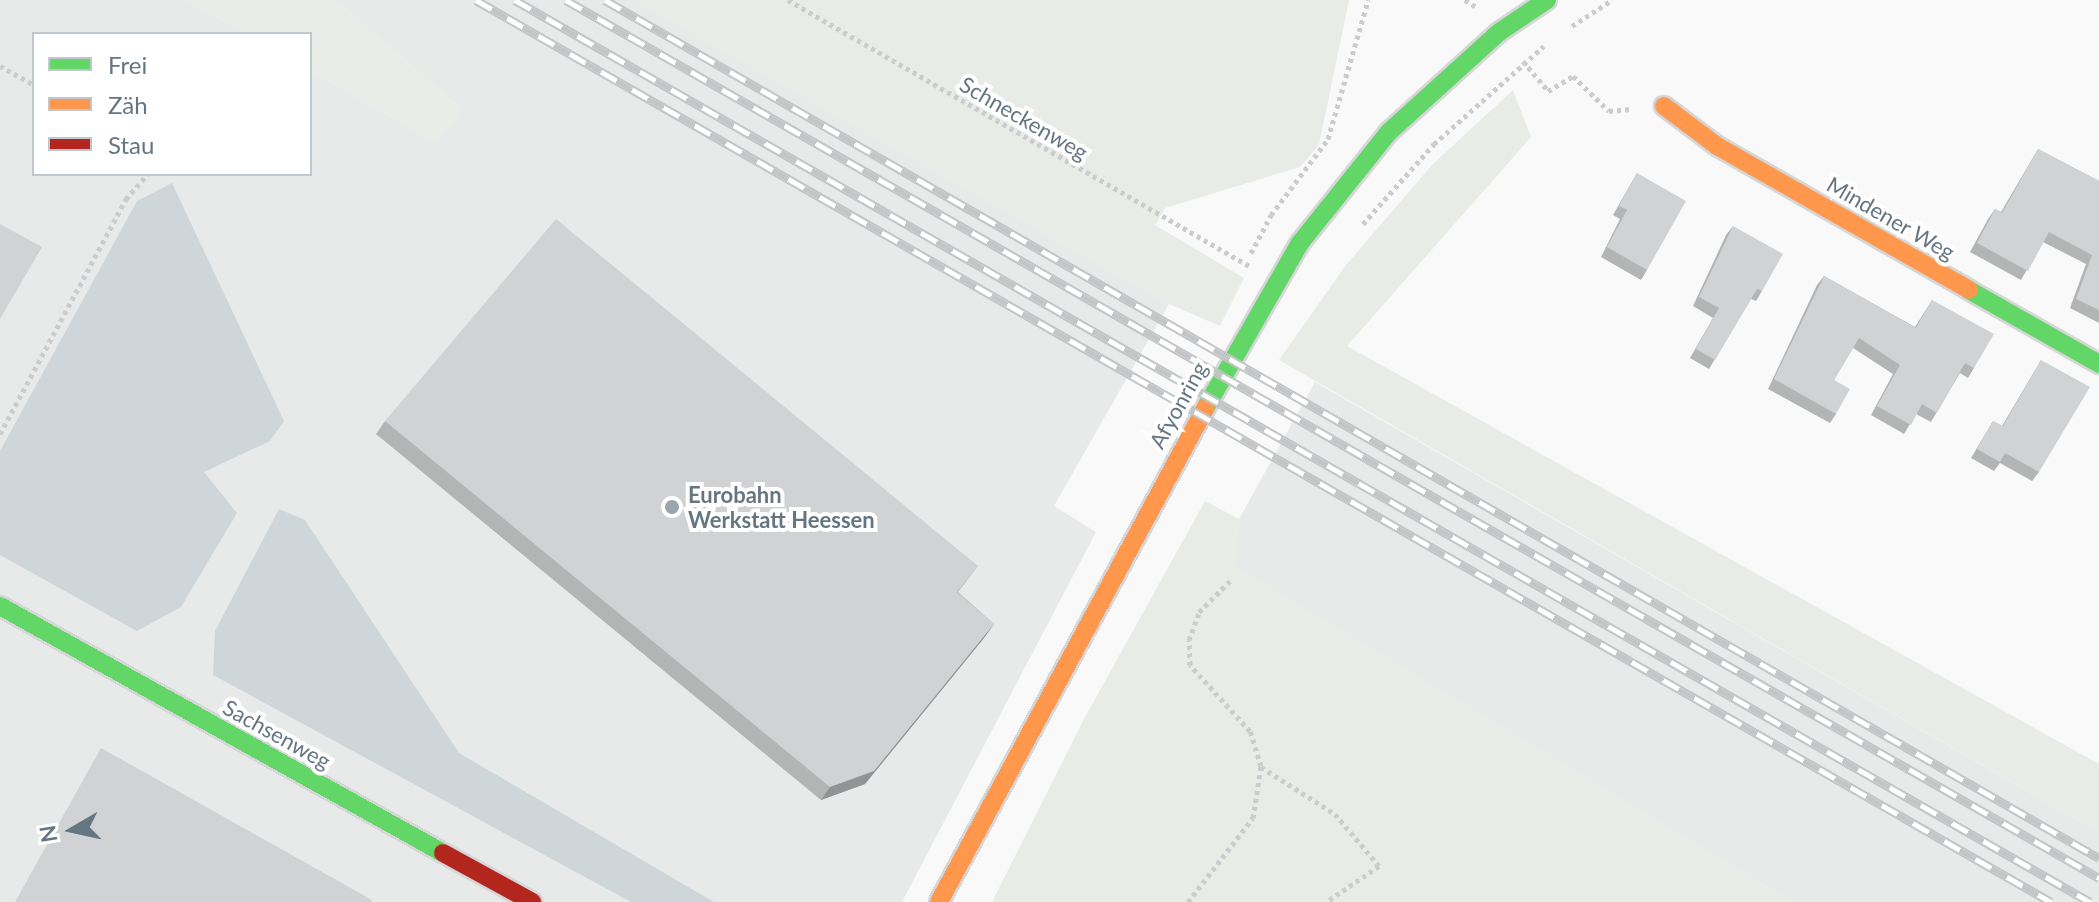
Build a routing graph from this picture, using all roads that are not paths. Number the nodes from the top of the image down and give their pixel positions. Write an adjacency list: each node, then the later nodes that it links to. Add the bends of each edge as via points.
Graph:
1 (1547, 0): 6 (street, Afyonring, via 1498,33 1389,132 1334,195 1275,280)
2 (1664, 106): 3 (street, Mindener Weg, via 1717,146)
3 (2099, 364)
4 (0, 606): 5 (street, Sachsenweg)
5 (532, 902)
6 (939, 902)

